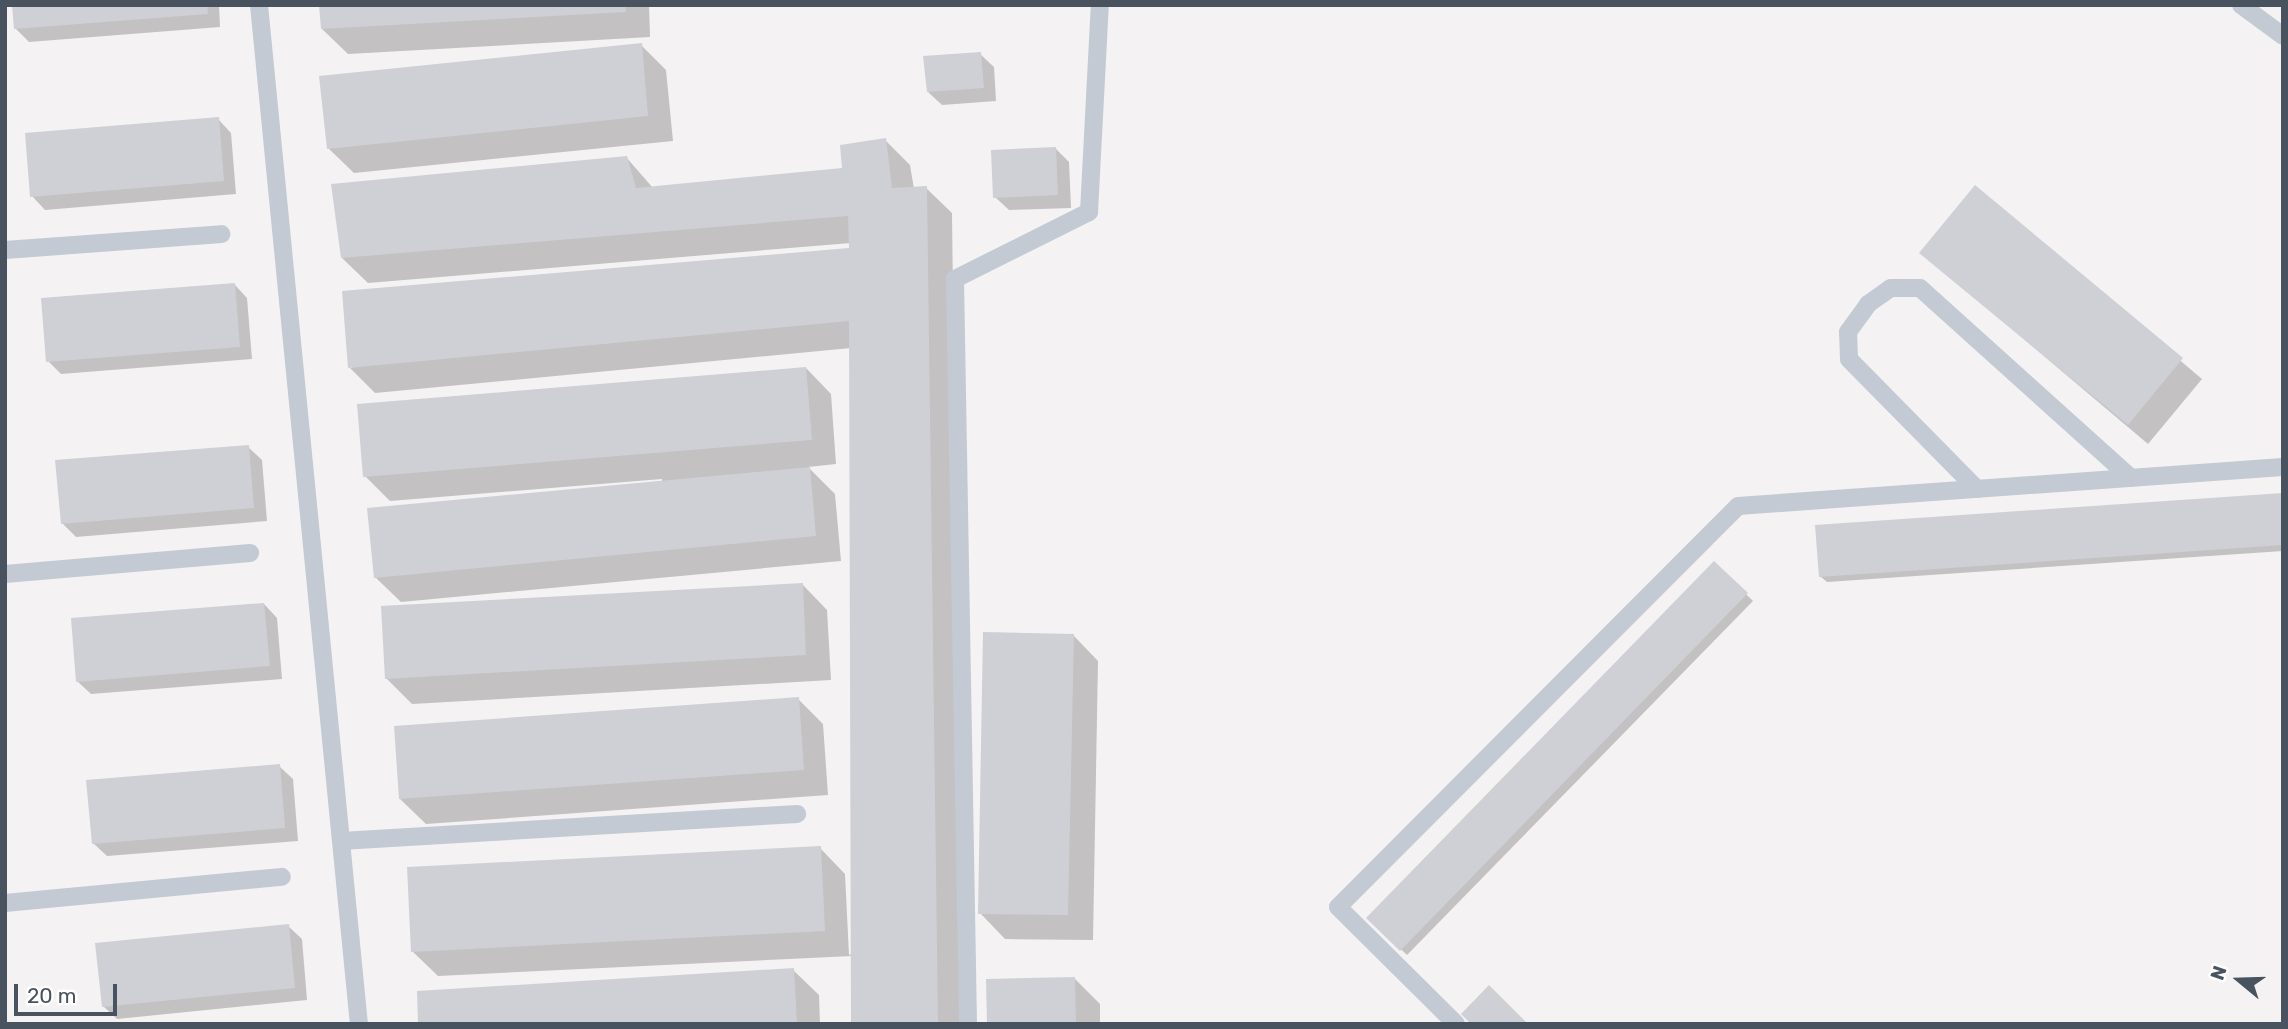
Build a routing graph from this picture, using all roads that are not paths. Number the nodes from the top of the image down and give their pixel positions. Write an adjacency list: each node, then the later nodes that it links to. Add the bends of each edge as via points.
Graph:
1 (259, 5): 13 (lane)
2 (1100, 5): 17 (lane, via 1089,212 955,279)
3 (2241, 5): 4 (lane)
4 (2283, 36)
5 (221, 234): 6 (lane)
6 (5, 250)
7 (2283, 467): 8 (lane)
8 (2131, 478): 9 (lane); 9 (lane, via 1920,288 1891,288 1868,304 1849,332 1849,359)
9 (1977, 489): 18 (lane, via 1738,506 1338,907)
10 (250, 553): 11 (lane)
11 (5, 574)
12 (797, 814): 13 (lane)
13 (341, 841): 16 (lane)
14 (282, 877): 15 (lane)
15 (5, 903)
16 (359, 1024)
17 (968, 1024)
18 (1456, 1024)

